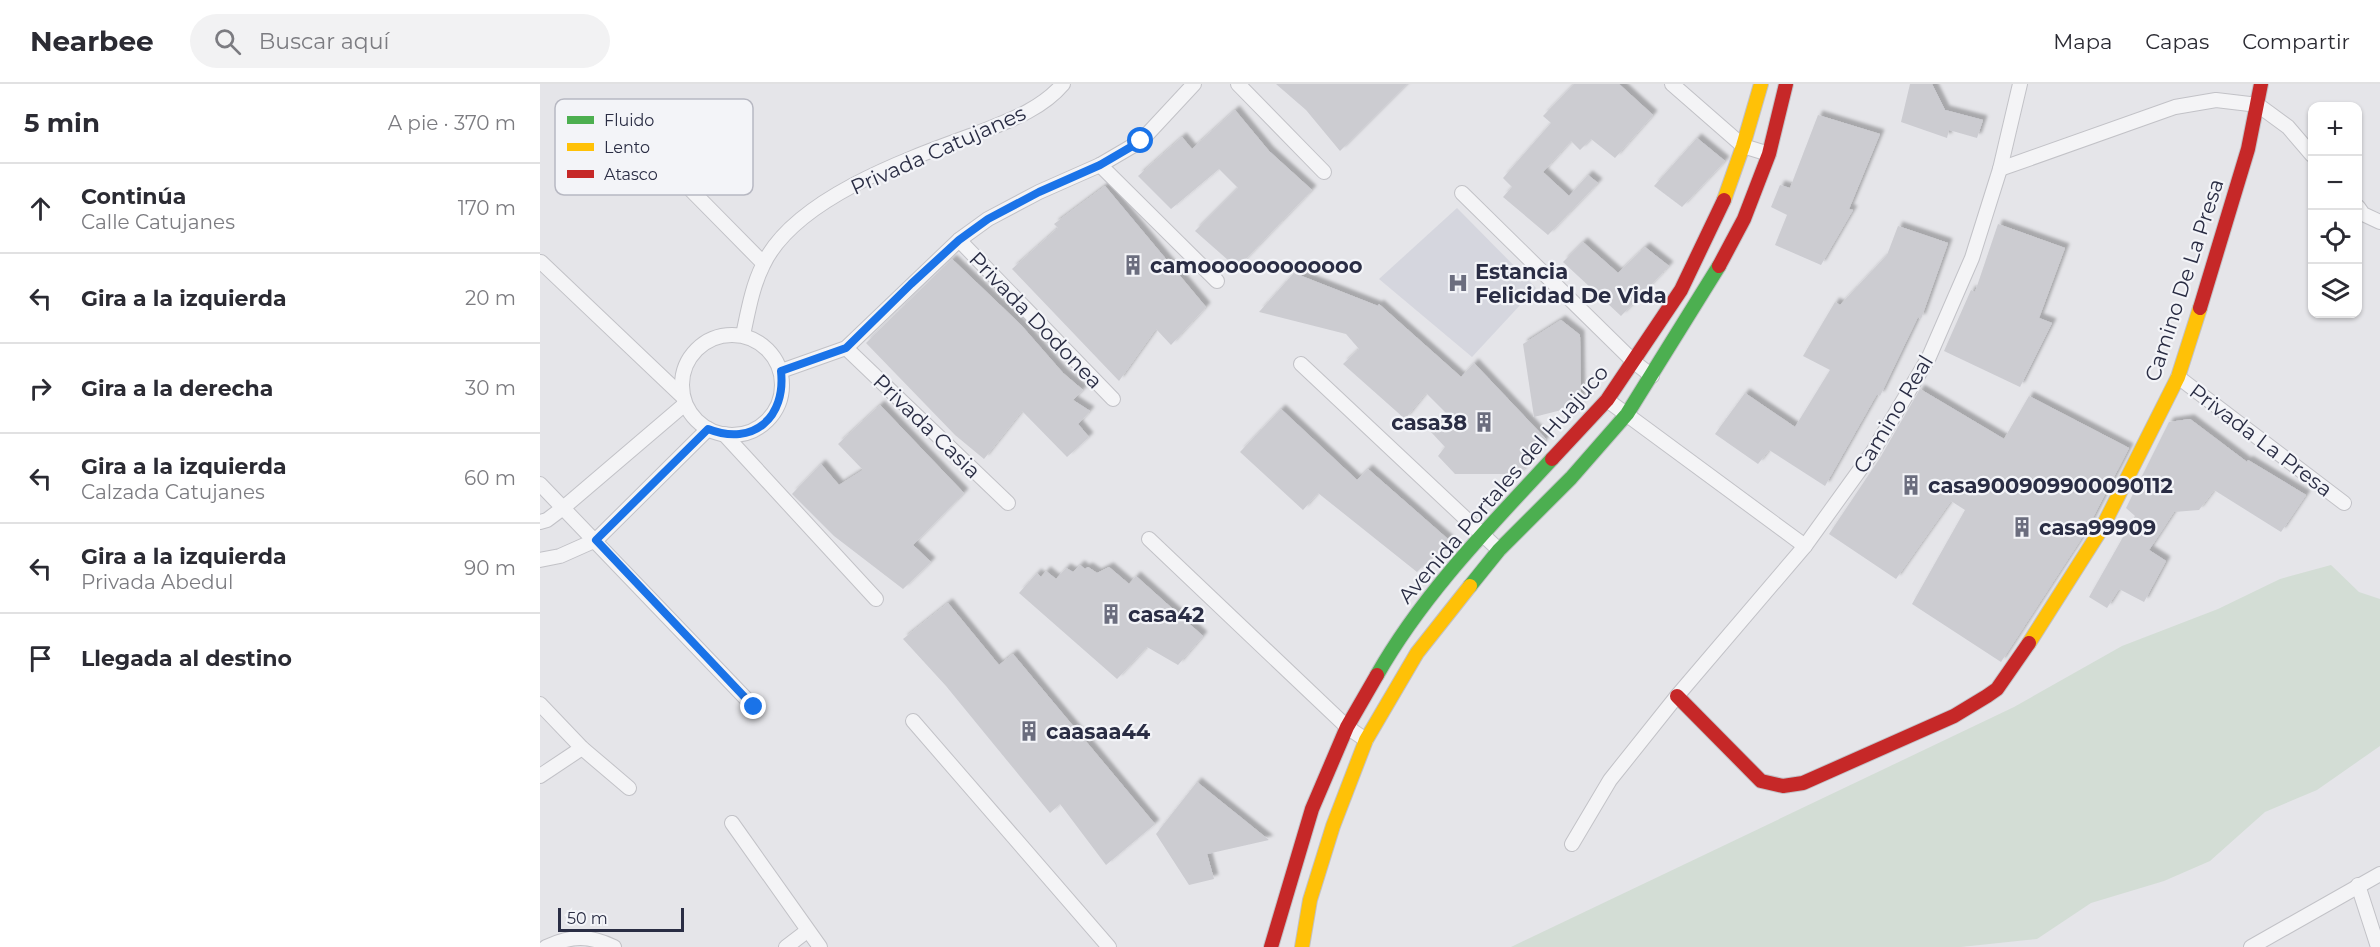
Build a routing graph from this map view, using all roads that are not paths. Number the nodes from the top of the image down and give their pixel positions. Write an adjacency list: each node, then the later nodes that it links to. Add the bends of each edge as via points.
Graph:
1 (1063, 84): 22 (street, Privada Catujanes, via 1046,102 1007,122 904,160 820,204 780,239)
2 (1194, 84): 13 (street, via 1141,141)
3 (1238, 84): 15 (street)
4 (1672, 84): 10 (street)
5 (1761, 84): 10 (street, Avenida Portales del Huajuco)
6 (1786, 84): 12 (street, Avenida Portales del Huajuco)
7 (2020, 84): 14 (street, Camino Real)
8 (2261, 84): 9 (street, Camino De La Presa)
9 (2259, 105): 11 (street, via 2288,127); 14 (street, via 2216,100 2175,107); 30 (street, Camino De La Presa)
10 (1743, 146): 12 (street); 26 (street, Avenida Portales del Huajuco, via 1719,214 1686,281)
11 (2308, 149)
12 (1769, 154): 29 (street, Avenida Portales del Huajuco, via 1744,219)
13 (1100, 165): 20 (street, via 988,219); 23 (street)
14 (2000, 169): 45 (street, Camino Real, via 1972,258 1929,357 1872,453)
15 (1324, 172)
16 (1462, 194): 26 (street)
17 (696, 195): 22 (street)
18 (2360, 210): 19 (street)
19 (2380, 222)
20 (959, 240): 25 (street); 31 (street, Privada Dodonea)
21 (541, 262): 32 (street)
22 (763, 263): 24 (street, Privada Catujanes)
23 (1217, 281)
24 (743, 335): 28 (street, via 767,348); 32 (street, via 726,334 710,339 696,350 686,364 682,380)
25 (846, 348): 28 (street); 38 (street, Privada Casia)
26 (1634, 363): 29 (street); 33 (street, Avenida Portales del Huajuco)
27 (1300, 364): 42 (street)
28 (781, 371): 36 (street, via 783,388 770,418 749,432)
29 (1652, 376): 34 (street, Avenida Portales del Huajuco)
30 (2178, 378): 39 (street, Privada La Presa); 49 (street, Camino De La Presa, via 2102,528 1997,689 1954,716 1803,783 1784,786 1761,781)
31 (1113, 399)
32 (684, 400): 35 (street, via 694,418); 40 (street)
33 (1607, 400): 34 (street); 42 (street, Avenida Portales del Huajuco)
34 (1627, 414): 45 (street); 46 (street, Avenida Portales del Huajuco, via 1571,478)
35 (708, 429): 36 (street); 44 (street)
36 (724, 434): 48 (street)
37 (540, 484): 40 (street)
38 (1008, 503)
39 (2344, 503)
40 (563, 508): 41 (street); 44 (street)
41 (540, 522)
42 (1482, 535): 46 (street); 53 (street, Avenida Portales del Huajuco, via 1393,647)
43 (1149, 539): 53 (street)
44 (596, 540): 47 (street); 51 (street)
45 (1805, 546): 49 (street, Camino Real)
46 (1499, 550): 54 (street, Avenida Portales del Huajuco, via 1417,653)
47 (540, 560)
48 (876, 599)
49 (1677, 696): 59 (street, Camino Real, via 1610,780)
50 (540, 704): 55 (street)
51 (754, 707)
52 (913, 722): 67 (street)
53 (1347, 727): 54 (street); 68 (street, Avenida Portales del Huajuco, via 1312,809)
54 (1366, 740): 69 (street, Avenida Portales del Huajuco, via 1310,900)
55 (582, 748): 56 (street); 57 (street)
56 (540, 776)
57 (629, 788)
58 (732, 823): 62 (street)
59 (1572, 844)
60 (2380, 874): 61 (street)
61 (2358, 885): 70 (street); 71 (street)
62 (807, 931): 65 (street); 66 (street)
63 (546, 947): 64 (street, via 574,938 596,939)
64 (614, 947)
65 (786, 947)
66 (820, 947)
67 (1109, 947)
68 (1271, 947)
69 (1302, 947)
70 (2251, 947)
71 (2378, 947)

